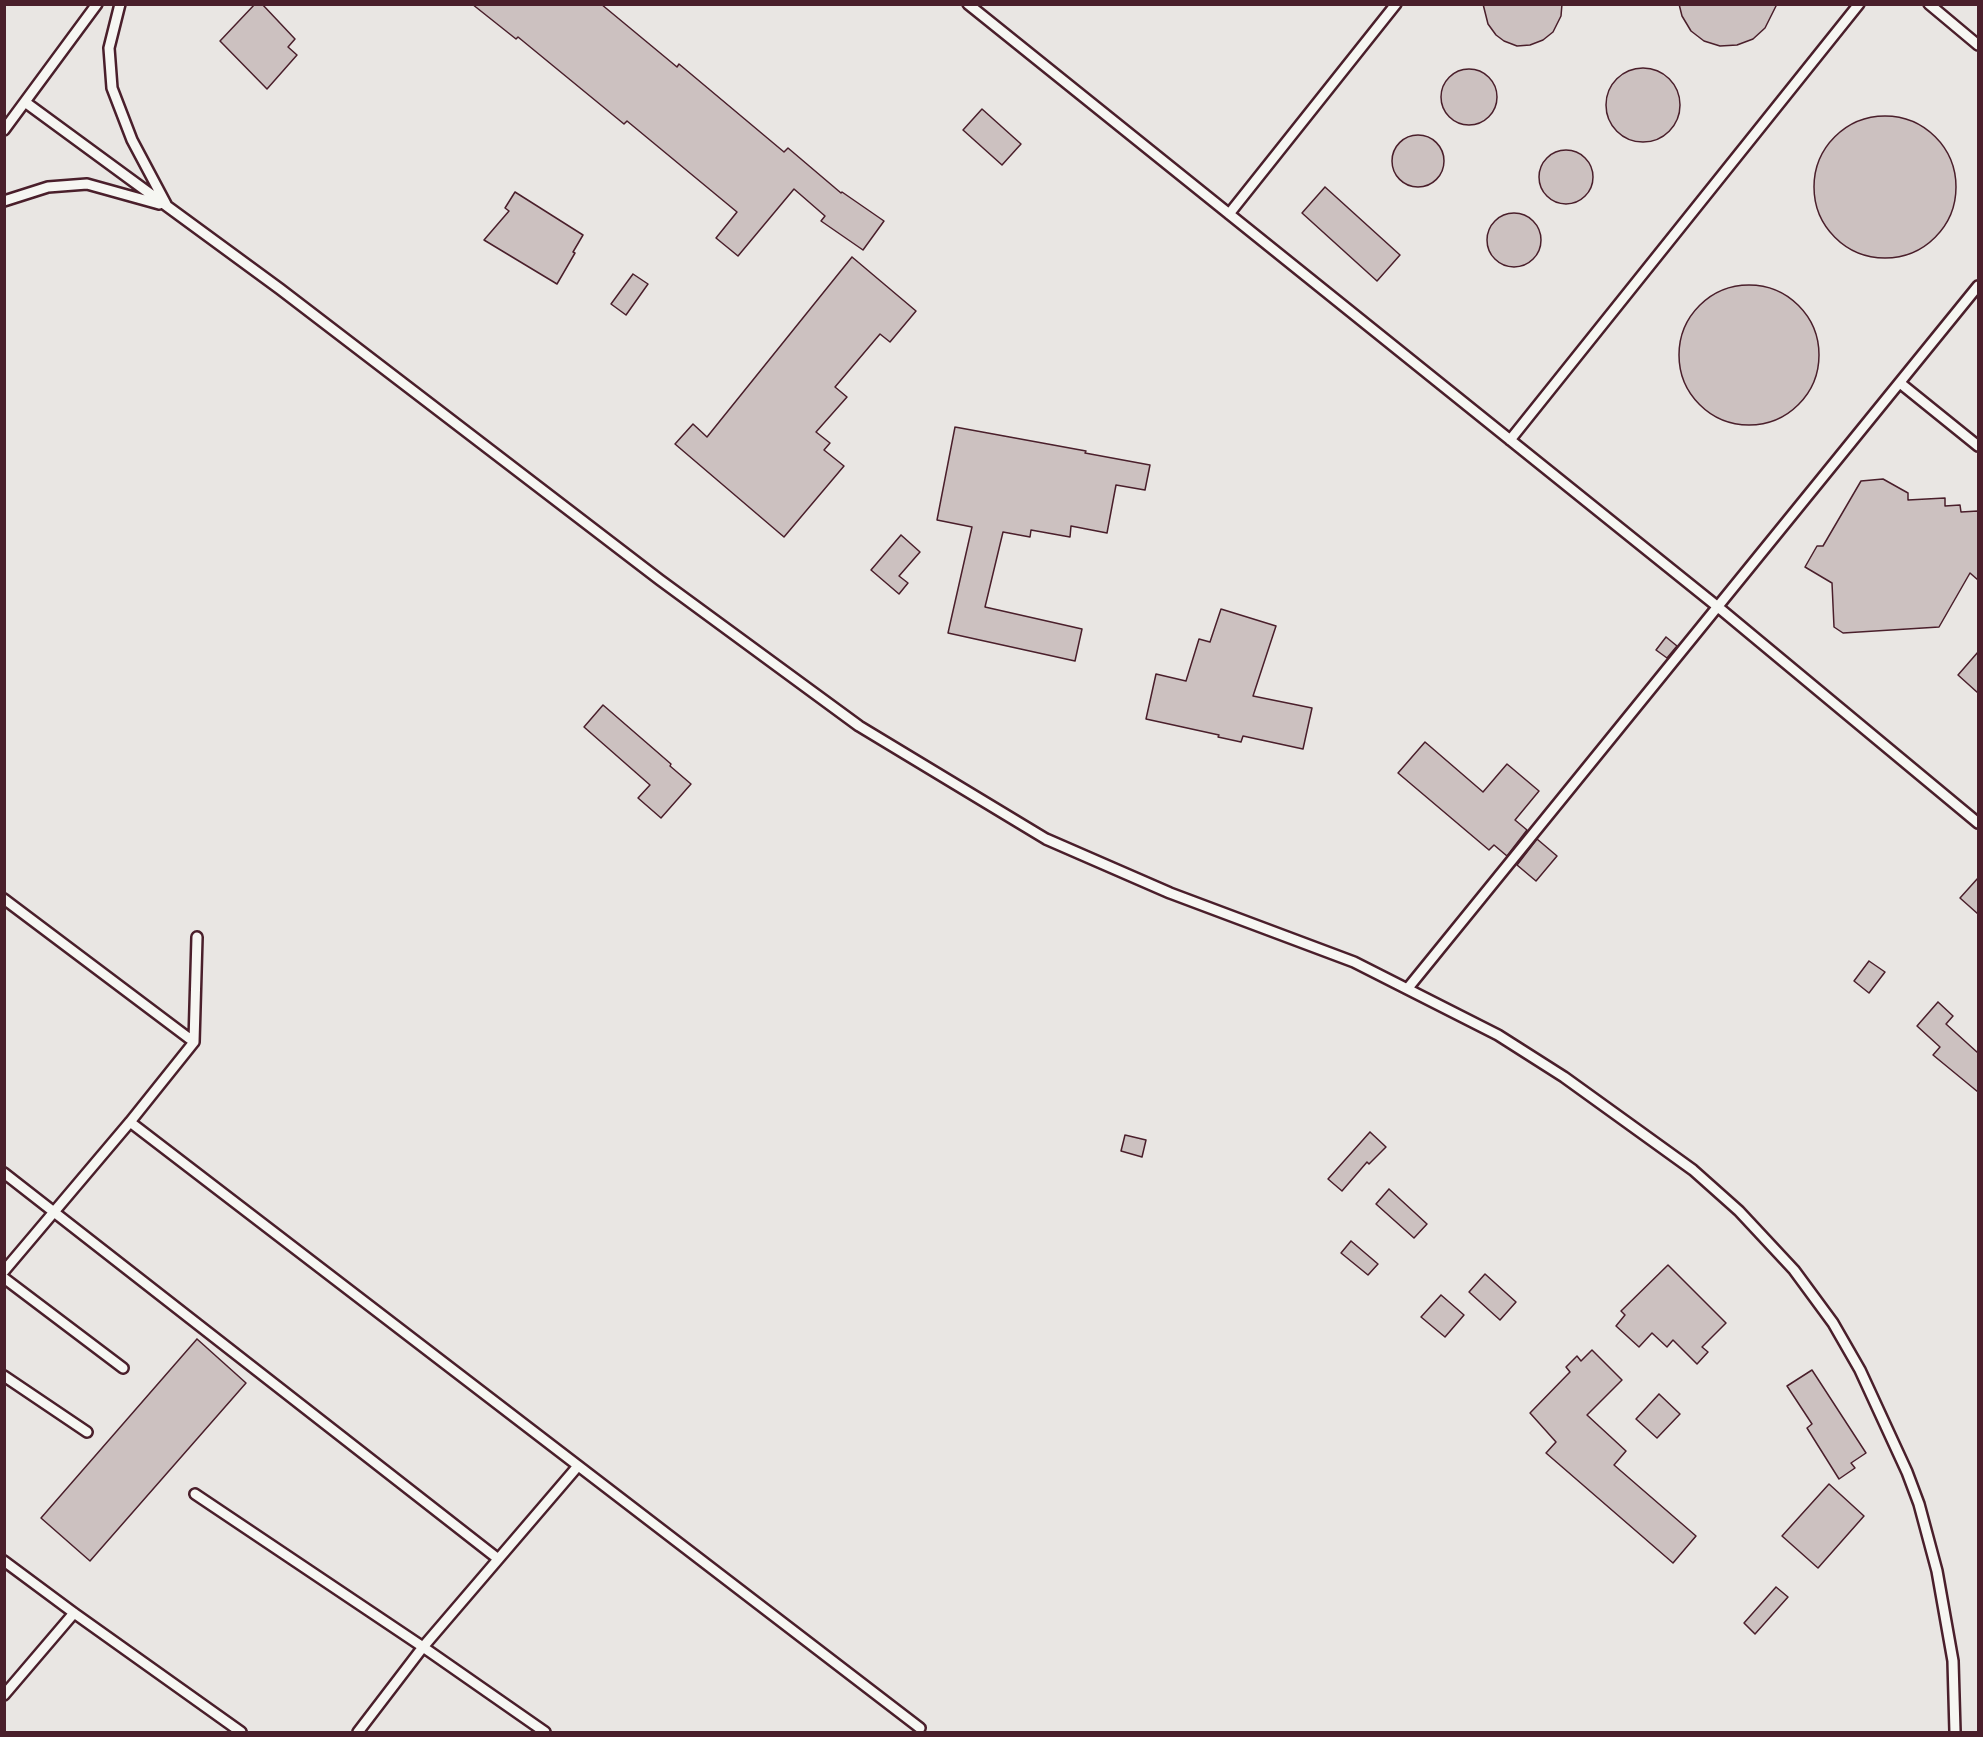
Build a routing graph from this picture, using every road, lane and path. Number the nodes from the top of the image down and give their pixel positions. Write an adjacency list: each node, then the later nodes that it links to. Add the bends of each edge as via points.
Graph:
1 (98, 4): 8 (lane)
2 (120, 4): 11 (lane, via 109,48 112,88 132,140)
3 (968, 4): 12 (lane)
4 (1396, 4): 12 (lane)
5 (1859, 4): 15 (lane)
6 (1929, 4): 7 (lane)
7 (1978, 45)
8 (25, 102): 9 (lane); 11 (lane)
9 (4, 130)
10 (4, 201): 11 (lane, via 48,187 87,184)
11 (167, 206): 21 (lane, via 859,726 1046,839 1170,893 1354,962)
12 (1229, 214): 15 (lane)
13 (1978, 285): 14 (lane)
14 (1900, 383): 16 (lane); 17 (lane)
15 (1510, 440): 17 (lane)
16 (1978, 446)
17 (1718, 607): 18 (lane); 21 (lane)
18 (1978, 823)
19 (4, 899): 22 (lane)
20 (197, 938): 22 (lane)
21 (1408, 988): 42 (lane, via 1498,1035 1564,1077 1693,1170 1739,1211 1794,1270 1827,1314 1860,1370 1919,1504 1937,1571 1953,1660)
22 (194, 1042): 23 (lane)
23 (130, 1122): 25 (lane); 31 (lane)
24 (4, 1173): 25 (lane)
25 (56, 1212): 26 (lane); 33 (lane)
26 (4, 1271)
27 (4, 1278): 28 (lane)
28 (123, 1368)
29 (4, 1376): 30 (lane)
30 (87, 1432)
31 (578, 1466): 33 (lane); 38 (lane)
32 (195, 1494): 36 (lane)
33 (497, 1558): 36 (lane)
34 (4, 1561): 35 (lane)
35 (74, 1613): 37 (lane); 39 (lane)
36 (423, 1647): 40 (lane); 41 (lane)
37 (4, 1695)
38 (920, 1728)
39 (241, 1732)
40 (358, 1732)
41 (545, 1732)
42 (1955, 1732)

